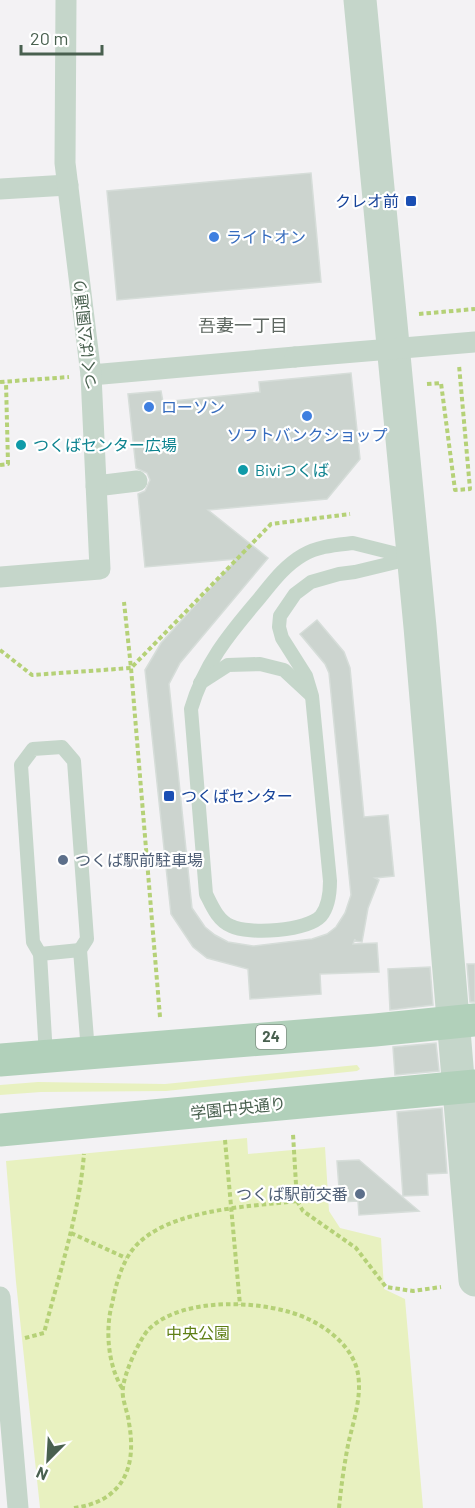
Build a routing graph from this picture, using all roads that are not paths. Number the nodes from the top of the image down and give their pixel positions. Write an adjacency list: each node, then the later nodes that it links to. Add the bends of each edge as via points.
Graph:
1 (66, 0): 3 (street, つくば公園通り)
2 (360, 0): 9 (street)
3 (68, 185): 4 (street); 6 (street, つくば公園通り)
4 (0, 189)
5 (466, 342): 6 (street, bridge)
6 (91, 375): 8 (street, つくば公園通り)
7 (137, 482): 8 (street)
8 (96, 486): 10 (street, つくば公園通り, via 100,569)
9 (413, 558): 11 (lane, via 353,543 306,553 286,567 219,645); 12 (lane, via 330,576 311,582 295,594 280,616 279,627 306,676); 15 (street)
10 (0, 577)
11 (198, 685): 12 (lane, via 228,664 260,664 284,670); 12 (lane, via 191,709 206,894 214,911 230,926 248,930 306,926 321,916 329,899)
12 (312, 696)
13 (80, 950): 14 (lane); 14 (lane, via 87,939 74,761 62,747 33,749 21,765 33,942); 16 (lane)
14 (40, 954): 17 (lane)
15 (465, 1021): 16 (main road, 24); 19 (street)
16 (88, 1052): 17 (main road, 24)
17 (46, 1056): 18 (main road, 24)
18 (0, 1060)
19 (467, 1087): 20 (main road, 学園中央通り); 21 (street)
20 (0, 1130)
21 (475, 1280)
22 (0, 1297): 23 (street)
23 (18, 1508)

